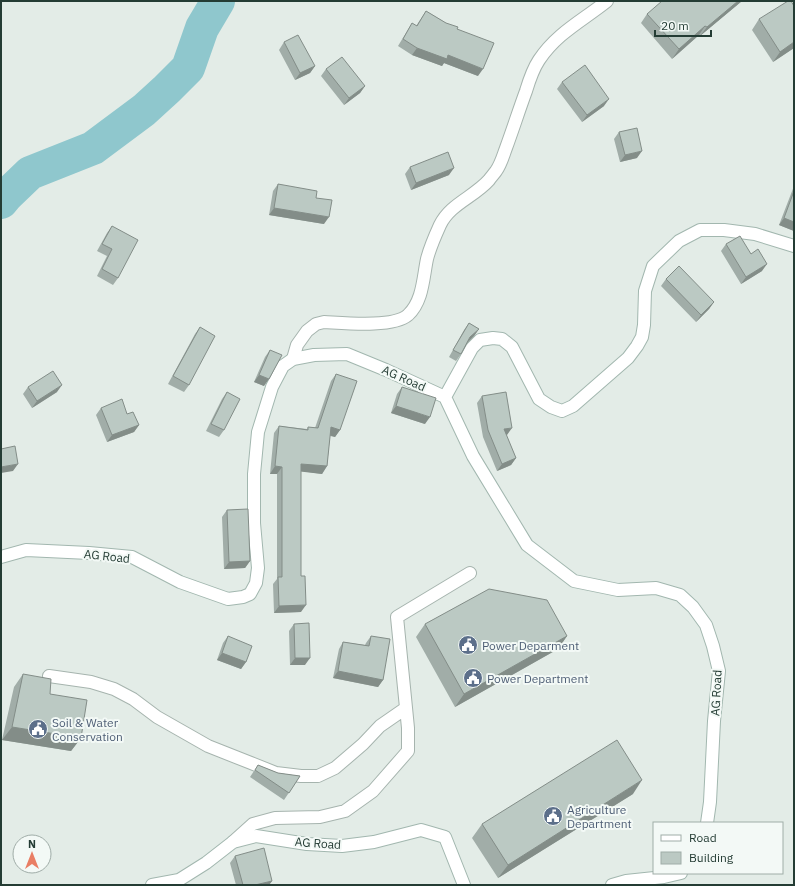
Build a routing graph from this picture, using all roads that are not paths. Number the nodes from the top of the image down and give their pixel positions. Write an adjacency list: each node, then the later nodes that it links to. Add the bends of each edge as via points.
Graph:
1 (607, 1): 3 (street, via 554,41 538,61 498,169 488,181 453,208 441,223 428,257 420,298 407,316 385,323 316,324 297,345)
2 (794, 246): 4 (street, via 755,234 724,230 700,230 679,241 653,266 645,291 642,337 637,346 628,358 573,406 562,410 551,407 539,399 512,347 502,339 493,338 480,340 472,348)
3 (293, 359): 4 (street, AG Road, via 314,355 347,354); 5 (street, AG Road, via 283,366 272,387 258,432 254,474 254,524 258,568 256,583 250,594 228,599 180,582 132,557 26,550)
4 (445, 396): 9 (street, AG Road, via 473,456 527,545 574,581 618,590 656,588 680,595 706,625 719,671)
5 (1, 556)
6 (470, 574): 8 (street, via 397,617)
7 (49, 676): 8 (street, via 91,682 114,689 208,746 276,773 301,776 318,776 335,768 380,726)
8 (406, 708): 10 (street, via 408,751 373,791 345,811 320,817 276,818 253,824)
9 (707, 822)
10 (233, 842): 12 (street, AG Road, via 179,880); 13 (street, AG Road, via 256,836 307,844 342,846 374,842 421,830 445,837)
11 (677, 874): 14 (street)
12 (152, 885)
13 (464, 885)
14 (612, 885)

